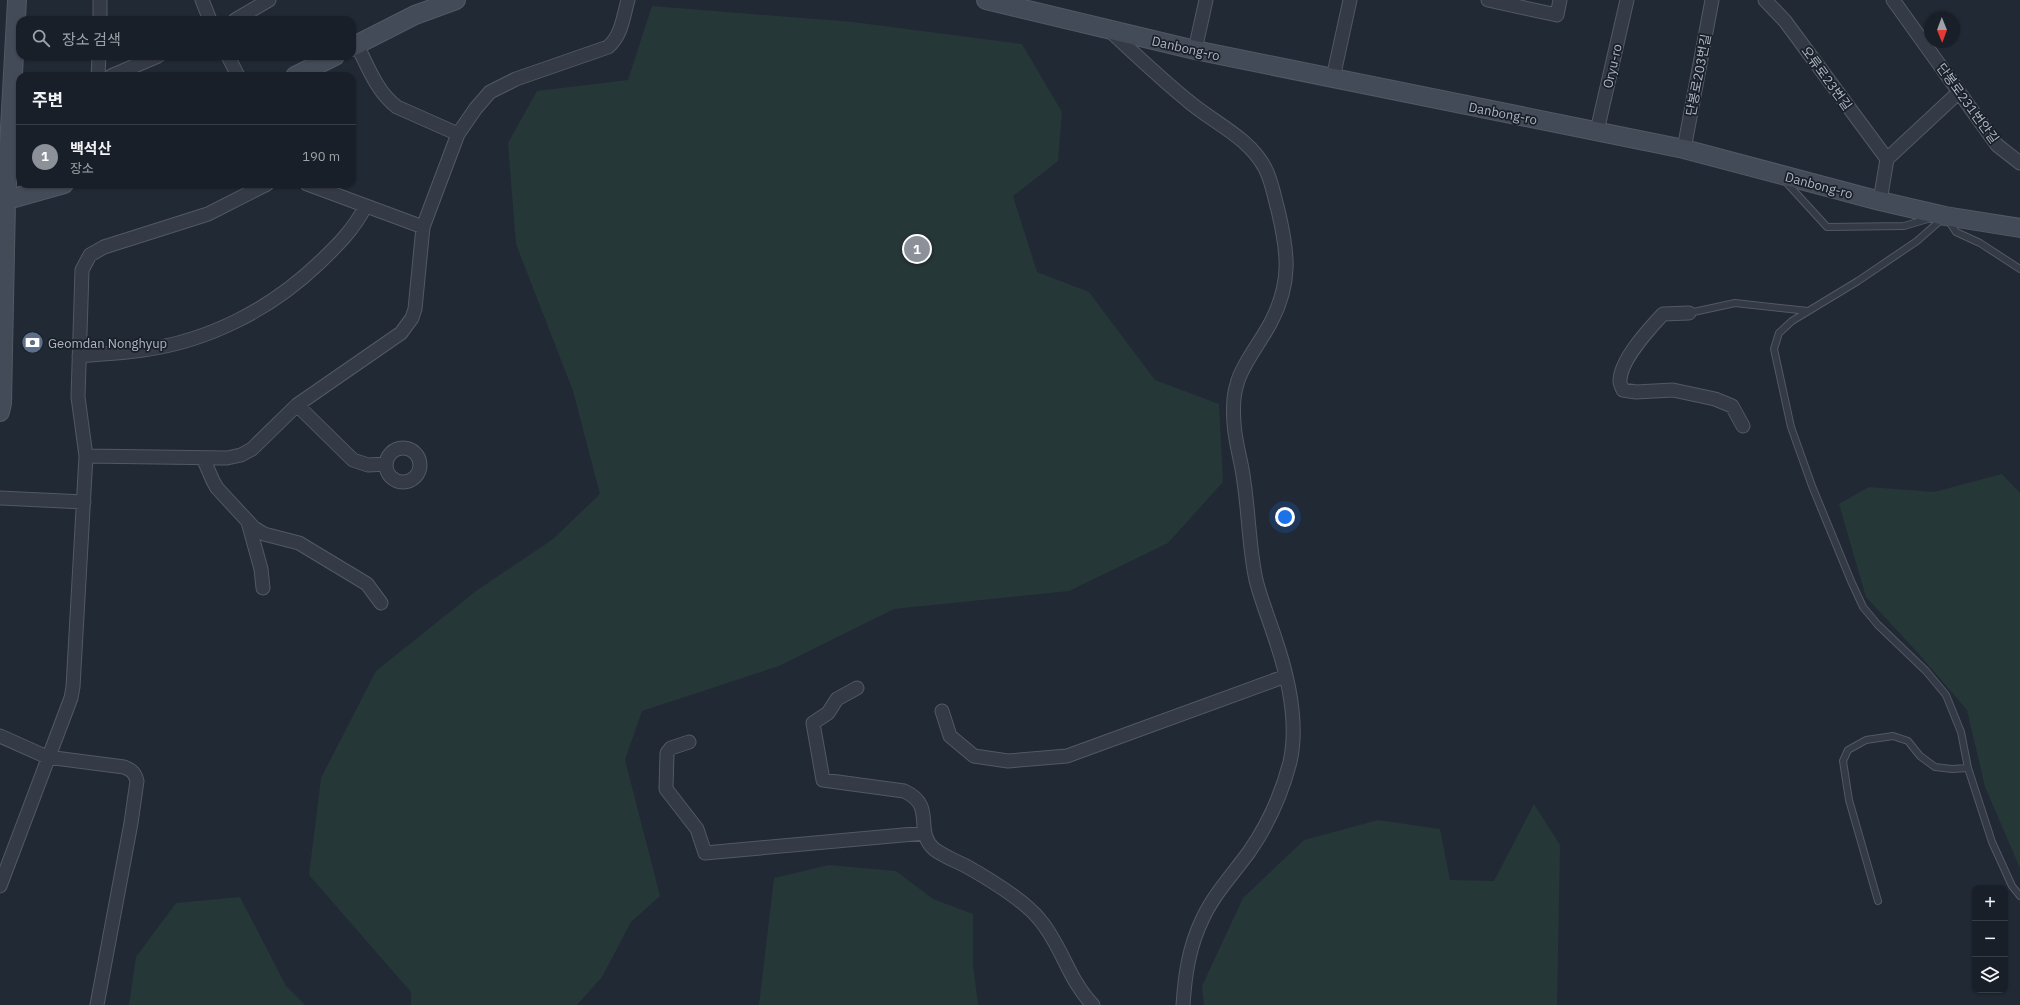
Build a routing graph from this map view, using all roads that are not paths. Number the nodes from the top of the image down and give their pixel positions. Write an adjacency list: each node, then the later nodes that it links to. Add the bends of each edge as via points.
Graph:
1 (17, 0): 42 (street)
2 (100, 0): 16 (street)
3 (202, 0): 17 (street)
4 (269, 0): 18 (street)
5 (456, 0): 20 (street, via 415,15)
6 (628, 0): 34 (street, via 619,34 608,47 516,79 490,92)
7 (986, 0): 19 (street, Danbong-ro)
8 (1206, 0): 22 (street)
9 (1350, 0): 31 (street)
10 (1488, 0): 11 (street, via 1557,15)
11 (1560, 0)
12 (1627, 0): 33 (street, Oryu-ro)
13 (1712, 0): 35 (street, 단봉로203번길)
14 (1765, 0): 36 (street, 오류로23번길, via 1786,21)
15 (1893, 0): 32 (street, 단봉로231번안길)
16 (100, 16)
17 (208, 16)
18 (242, 16)
19 (1109, 30): 22 (street, Danbong-ro); 63 (street, via 1188,102 1230,131 1256,154 1266,169 1273,189 1288,263 1285,284 1272,320 1237,382 1234,424 1244,477 1256,578)
20 (356, 45)
21 (356, 49): 34 (street, via 382,94 389,101)
22 (1195, 50): 31 (street, Danbong-ro)
23 (99, 60): 27 (street)
24 (149, 60): 28 (street)
25 (230, 60): 29 (street)
26 (327, 60): 30 (street)
27 (98, 72)
28 (120, 72)
29 (236, 72)
30 (303, 72)
31 (1333, 78): 33 (street, Danbong-ro)
32 (1959, 92): 36 (street); 37 (street, 단봉로231번안길, via 1997,145)
33 (1597, 131): 35 (street, Danbong-ro)
34 (458, 134): 46 (street)
35 (1684, 149): 38 (street, Danbong-ro)
36 (1887, 159): 43 (street)
37 (2020, 163)
38 (1779, 174): 43 (street, Danbong-ro); 45 (lane, via 1827,227 1904,226)
39 (50, 188): 42 (street)
40 (259, 188): 51 (street, via 208,214 104,247 90,255 82,270)
41 (317, 188): 44 (street)
42 (3, 201): 53 (street)
43 (1880, 201): 45 (street, Danbong-ro)
44 (365, 207): 46 (street); 51 (street, via 359,220 339,244 297,284 260,309 225,327 188,340 144,350)
45 (1942, 215): 47 (street, Danbong-ro); 48 (lane, via 1956,232 1980,243); 49 (lane, via 1917,241)
46 (423, 227): 52 (street, via 416,304 407,326 401,333)
47 (2020, 228)
48 (2020, 269)
49 (1808, 311): 50 (lane, via 1735,303); 69 (lane, via 1779,333 1774,349 1791,427 1812,486 1863,607 1946,695 1961,732)
50 (1689, 313): 54 (street, via 1663,314 1648,330 1624,367 1619,381 1623,390 1673,390 1715,399 1732,406)
51 (80, 356): 55 (street, via 78,398)
52 (297, 404): 56 (street, via 247,452 227,458); 57 (street, via 353,460 368,465)
53 (0, 412)
54 (1743, 426)
55 (86, 456): 56 (street); 59 (street)
56 (203, 458): 60 (street, via 215,485)
57 (386, 464)
58 (0, 498): 59 (street)
59 (84, 502): 68 (street, via 73,687)
60 (248, 522): 61 (street, via 261,569); 62 (street, via 264,534 299,543 367,584)
61 (263, 588)
62 (381, 603)
63 (1286, 676): 65 (street, via 1067,756 1008,761 974,756 950,736); 76 (street, via 1293,729 1291,758 1285,780 1251,850 1202,918 1187,965)
64 (857, 688): 70 (street, via 837,699 828,713 813,723 822,780 904,791 914,796 921,803)
65 (942, 711)
66 (0, 736): 68 (street)
67 (689, 742): 70 (street, via 671,748 667,753 666,789 697,829 705,853)
68 (48, 757): 71 (street); 74 (street, via 124,767 130,769 137,781)
69 (1968, 768): 72 (lane, via 1992,842 2012,886); 73 (lane, via 1935,767 1920,756 1908,741 1893,736 1866,740 1848,750 1843,761 1849,800)
70 (925, 833): 75 (street, via 934,849 988,878 1040,919 1081,990)
71 (0, 886)
72 (2020, 896)
73 (1878, 901)
74 (97, 1005)
75 (1093, 1005)
76 (1183, 1005)

